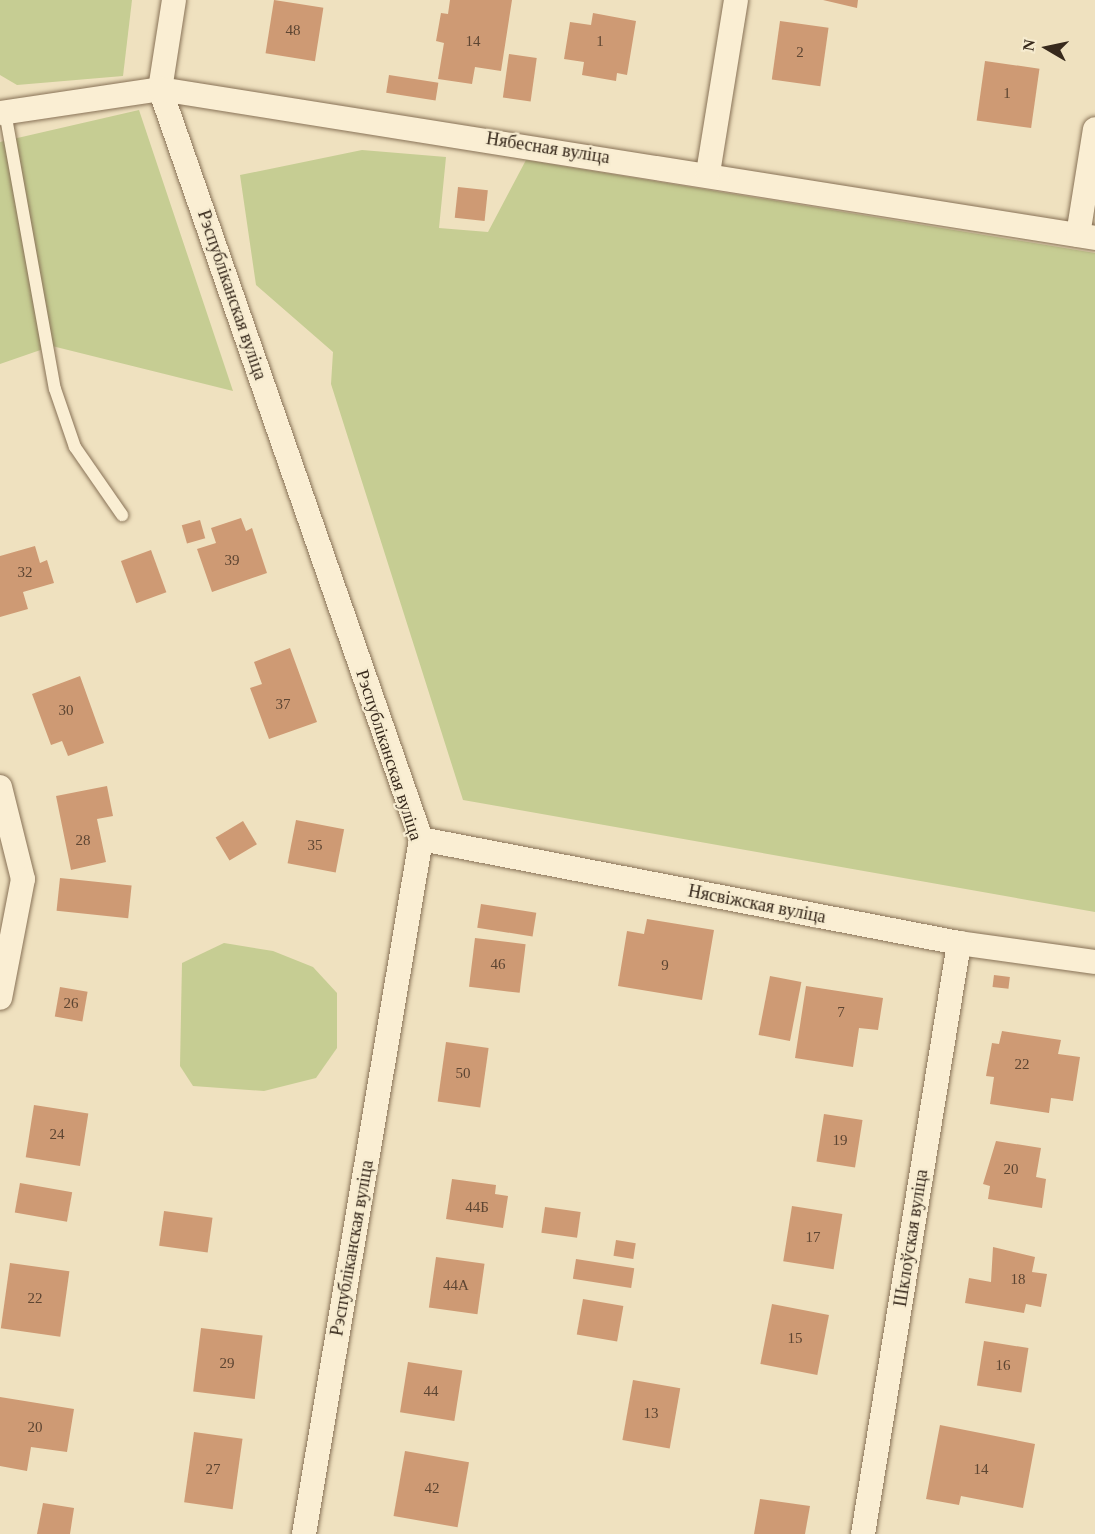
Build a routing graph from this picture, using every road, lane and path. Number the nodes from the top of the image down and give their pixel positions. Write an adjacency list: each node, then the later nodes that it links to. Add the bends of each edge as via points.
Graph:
1 (174, 0): 3 (street, Рэспубліканская вуліца)
2 (736, 0): 6 (street)
3 (160, 89): 4 (street, Нябесная вуліца); 6 (street, Нябесная вуліца); 10 (street, Рэспубліканская вуліца)
4 (3, 112): 8 (lane, via 55,389 75,447)
5 (1095, 129): 7 (street)
6 (708, 173): 7 (street, Нябесная вуліца)
7 (1086, 236)
8 (122, 515)
9 (0, 787): 13 (street, via 22,879)
10 (421, 839): 11 (street, Нясвіжская вуліца); 14 (street, Рэспубліканская вуліца)
11 (959, 943): 12 (street, Нясвіжская вуліца); 15 (street, Шклоўская вуліца)
12 (1095, 962)
13 (0, 998)
14 (304, 1534)
15 (863, 1534)

